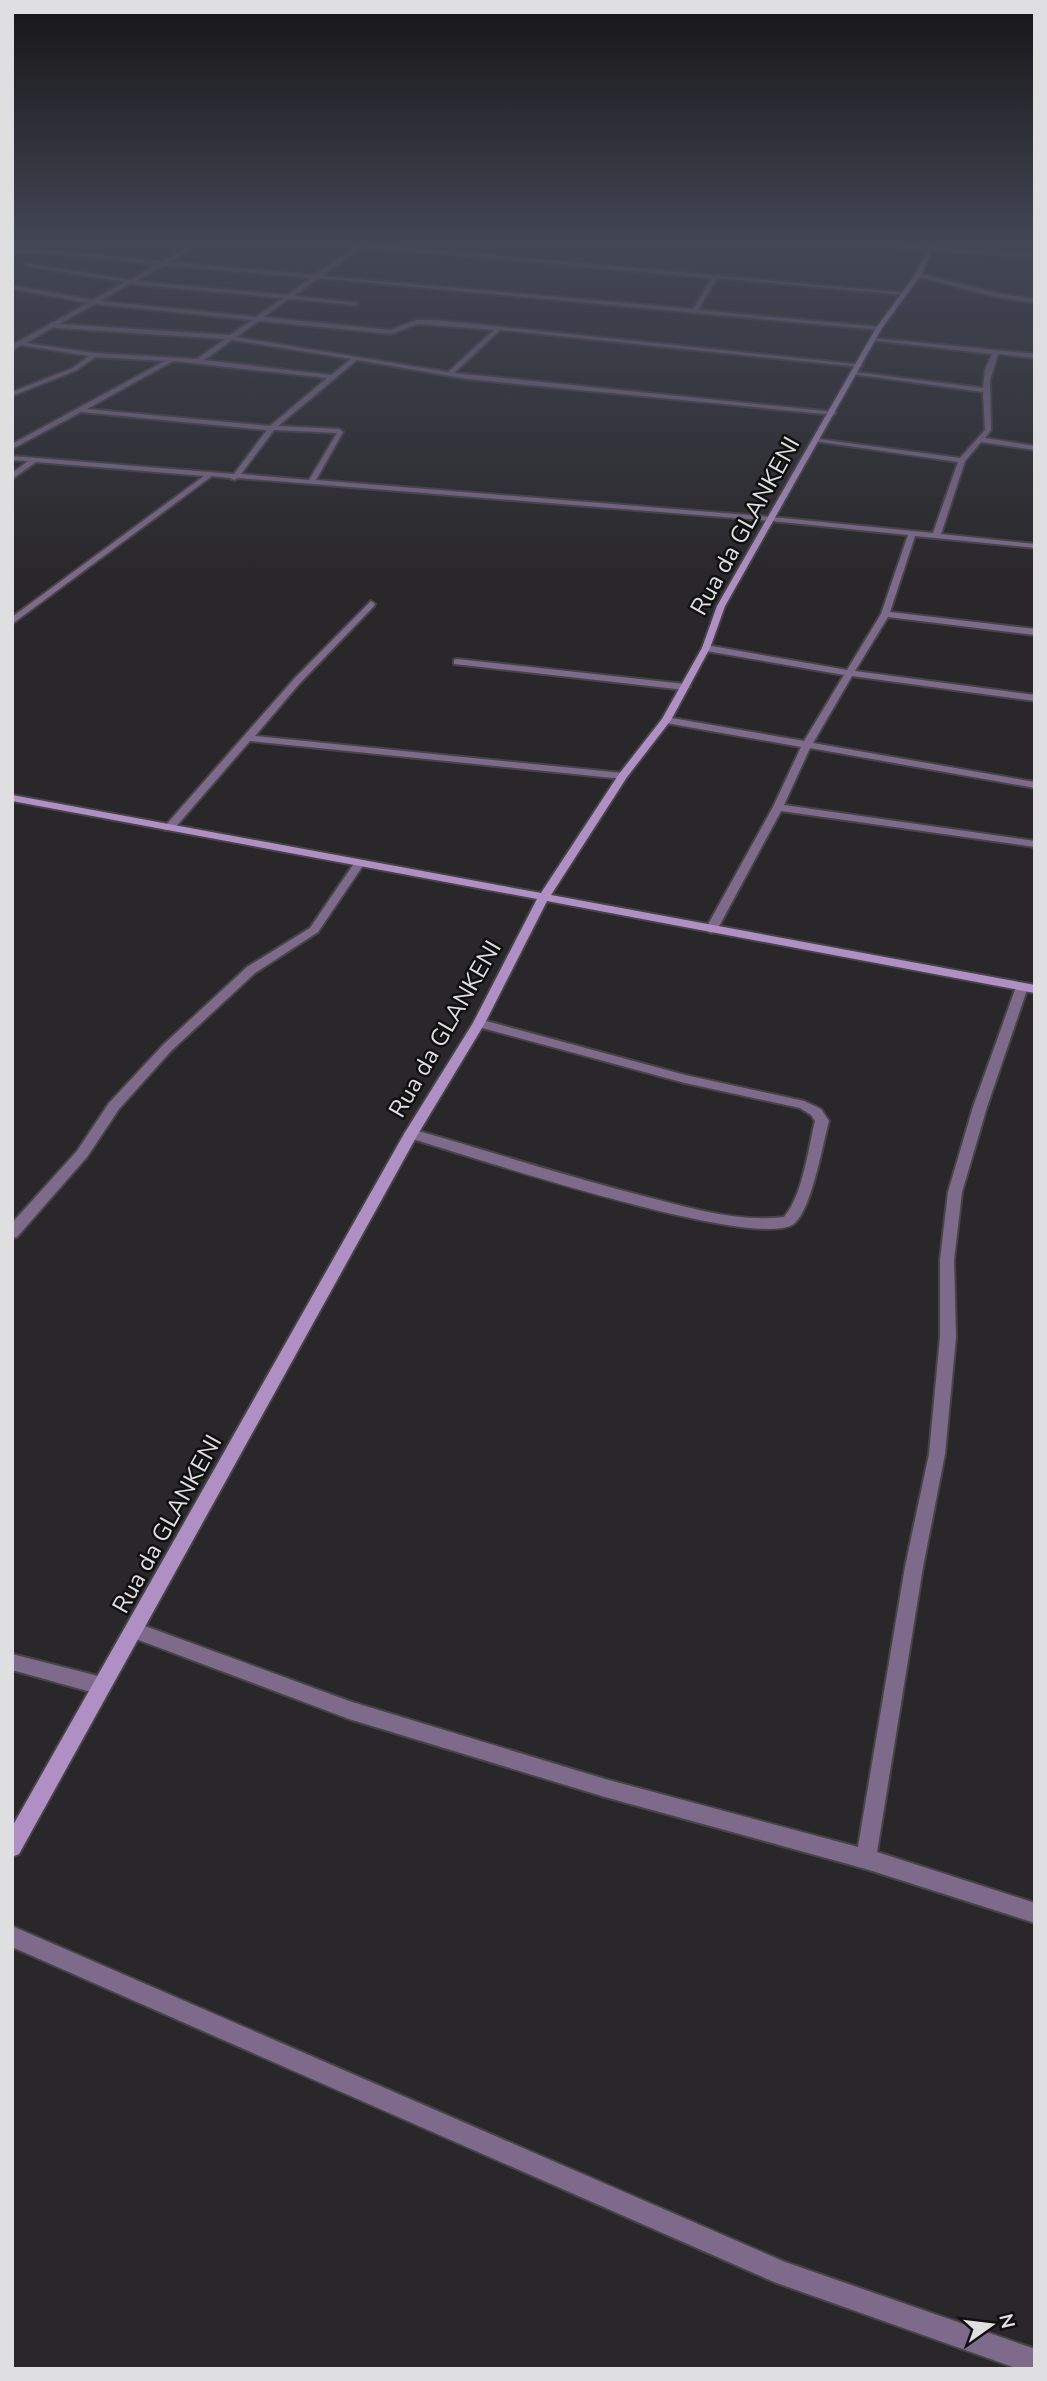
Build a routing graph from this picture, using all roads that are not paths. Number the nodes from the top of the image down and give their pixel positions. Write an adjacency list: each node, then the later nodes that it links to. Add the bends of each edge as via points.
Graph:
1 (92, 356): 16 (street, via 75,369)
2 (111, 356): 10 (street)
3 (204, 356): 11 (street)
4 (345, 356): 9 (street)
5 (468, 356): 13 (street)
6 (739, 356): 12 (street)
7 (865, 356): 12 (street, Rua da GLANKENI)
8 (994, 356): 15 (street)
9 (356, 358): 13 (street); 14 (street)
10 (171, 360): 11 (street); 17 (street)
11 (198, 361): 14 (street)
12 (858, 370): 15 (street); 18 (street, Rua da GLANKENI)
13 (449, 374): 18 (street)
14 (331, 377): 19 (street)
15 (985, 390): 20 (street, via 989,420)
16 (12, 394)
17 (80, 410): 19 (street); 22 (street)
18 (834, 413): 21 (street, Rua da GLANKENI)
19 (273, 427): 29 (street); 30 (street, via 341,432)
20 (982, 440): 23 (street); 26 (street)
21 (818, 441): 26 (street); 31 (street, Rua da GLANKENI)
22 (12, 447)
23 (1035, 448)
24 (12, 458): 25 (street)
25 (33, 460): 27 (street); 28 (street)
26 (962, 460): 33 (street)
27 (209, 475): 29 (street); 37 (street)
28 (12, 477)
29 (234, 478): 30 (street)
30 (311, 483): 31 (street)
31 (772, 519): 32 (street); 41 (street, Rua da GLANKENI, via 721,606)
32 (912, 534): 33 (street); 38 (street)
33 (936, 536): 34 (street)
34 (1035, 546)
35 (371, 604): 47 (street)
36 (12, 607): 37 (street)
37 (28, 609): 39 (street)
38 (885, 614): 40 (street); 43 (street)
39 (12, 621)
40 (1035, 632)
41 (706, 648): 43 (street); 44 (street, Rua da GLANKENI)
42 (457, 662): 44 (street)
43 (848, 673): 45 (street); 48 (street)
44 (685, 687): 46 (street, Rua da GLANKENI)
45 (1035, 698)
46 (666, 720): 48 (street); 49 (street, Rua da GLANKENI)
47 (248, 738): 49 (street); 53 (street)
48 (807, 744): 50 (street); 52 (street)
49 (623, 776): 56 (street, Rua da GLANKENI)
50 (1035, 785)
51 (12, 798): 53 (street)
52 (778, 807): 54 (street); 57 (street)
53 (169, 828): 55 (street)
54 (1035, 844)
55 (359, 864): 56 (street); 61 (street, via 314,930 251,970 167,1048)
56 (543, 899): 57 (street); 59 (street, Rua da GLANKENI)
57 (711, 930): 58 (street)
58 (1028, 988): 66 (street, via 980,1107 955,1192 937,1454)
59 (479, 1023): 60 (street, Rua da GLANKENI); 60 (street, via 685,1079 777,1098 816,1112 822,1121 797,1208 788,1221 772,1226 735,1221 625,1197)
60 (411, 1134): 62 (street, Rua da GLANKENI)
61 (12, 1233)
62 (134, 1630): 64 (street, Rua da GLANKENI); 66 (street, via 349,1710 605,1788)
63 (12, 1661): 64 (street)
64 (102, 1686): 65 (street, Rua da GLANKENI)
65 (12, 1847)
66 (866, 1859): 67 (street)
67 (1035, 1913)
68 (12, 1936): 69 (street, via 783,2273)
69 (1035, 2362)

